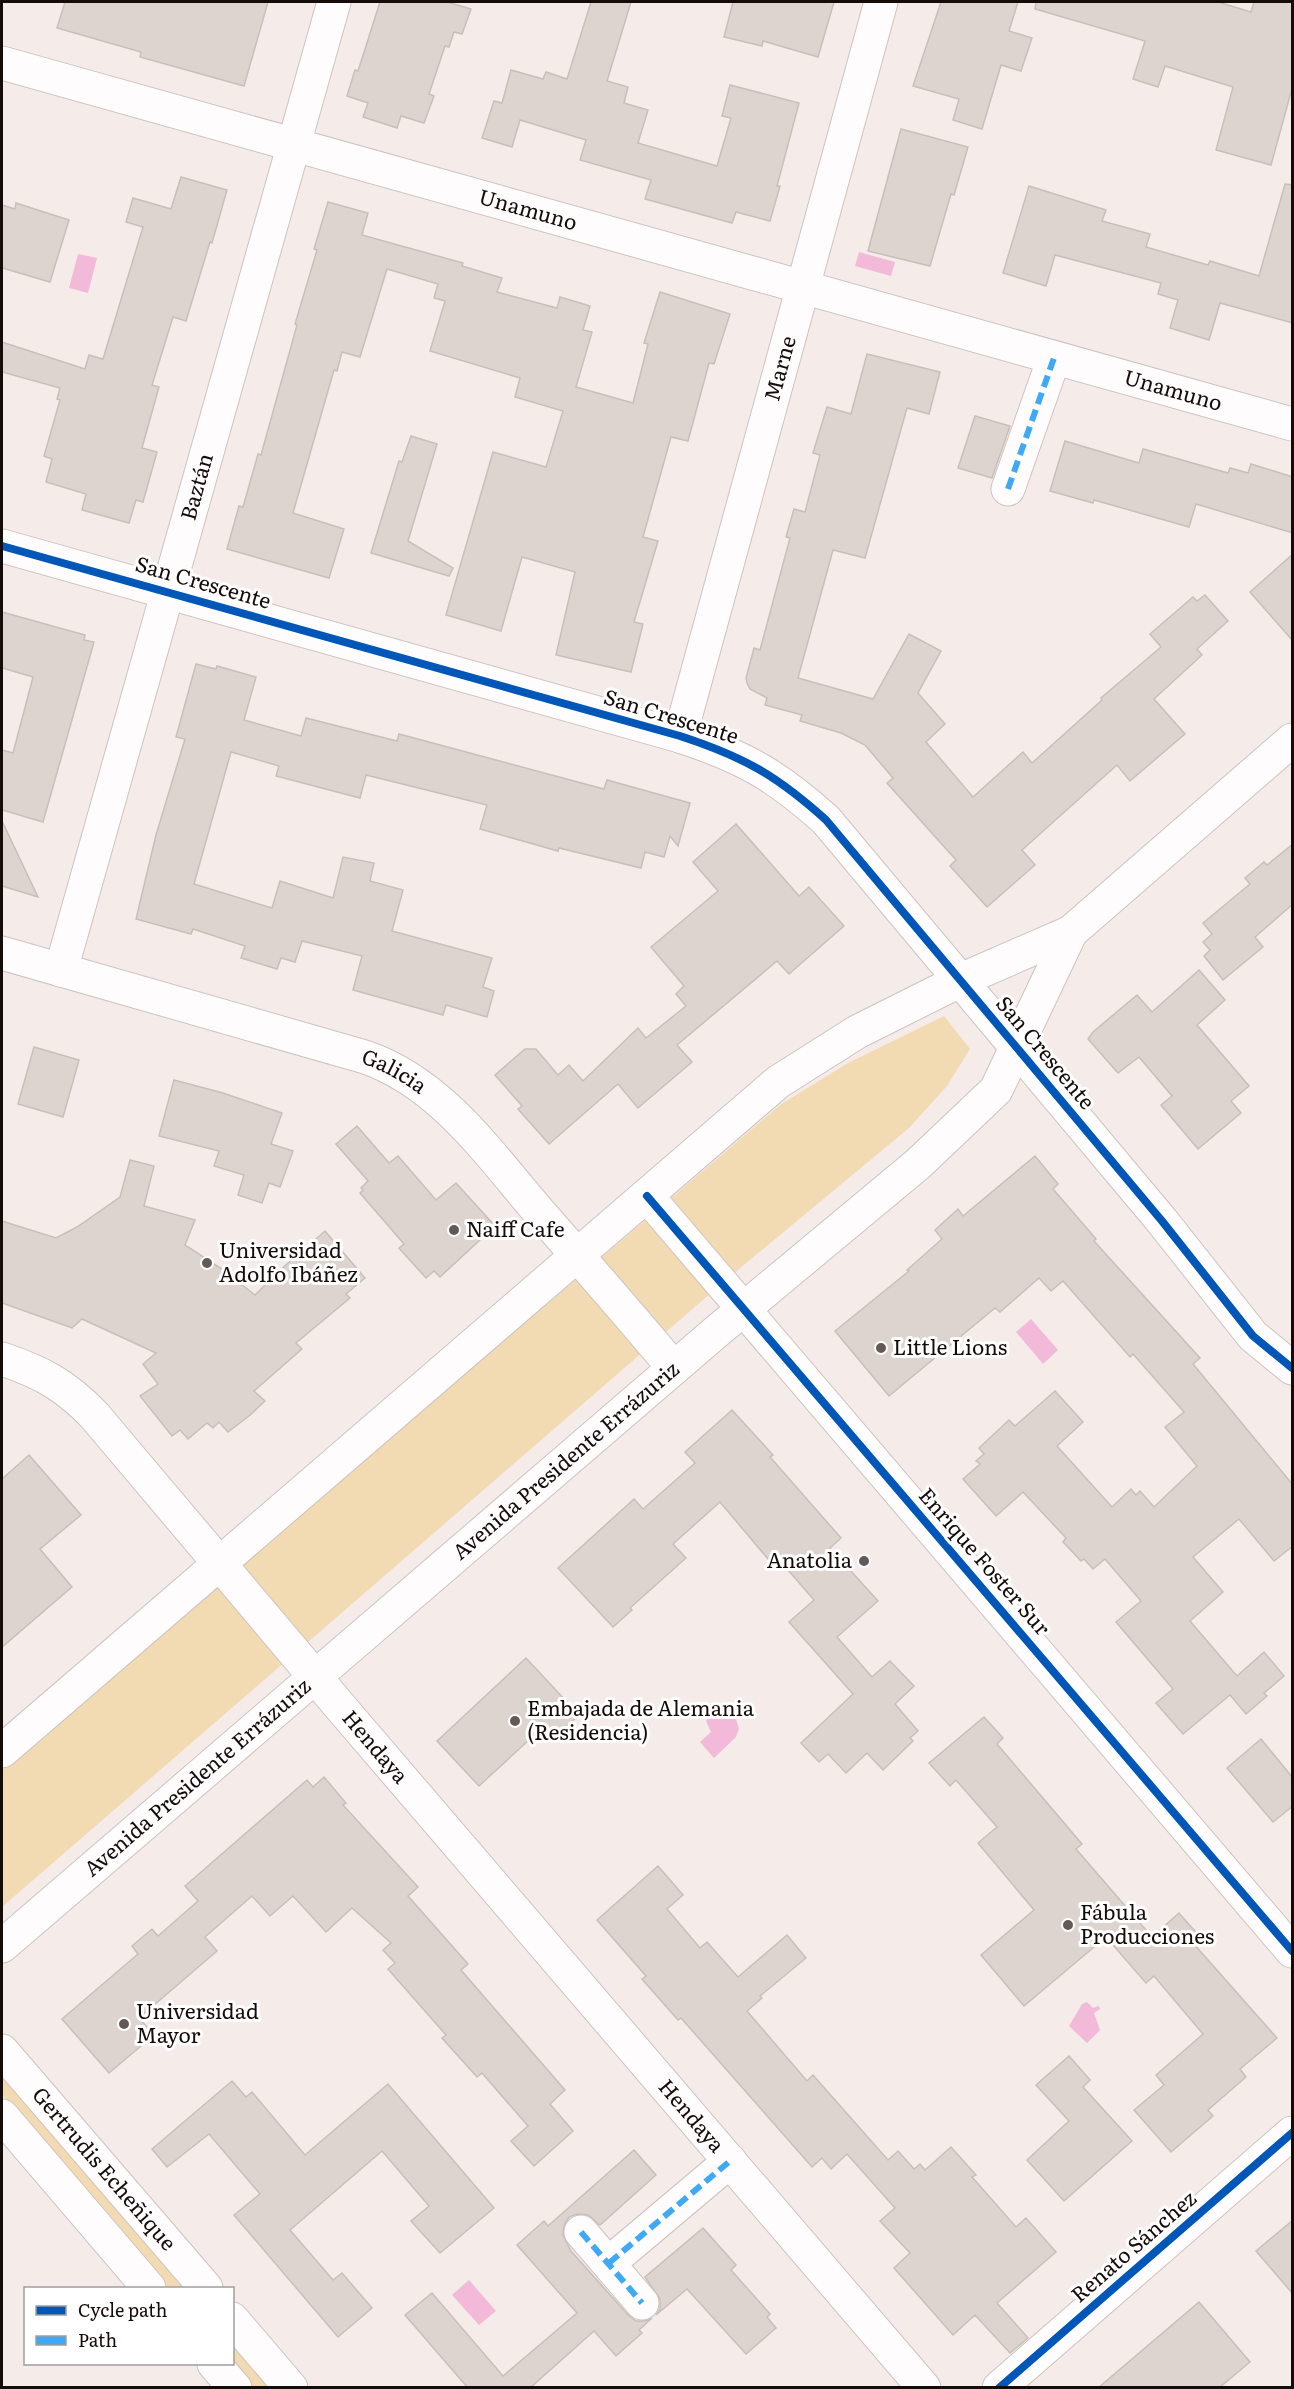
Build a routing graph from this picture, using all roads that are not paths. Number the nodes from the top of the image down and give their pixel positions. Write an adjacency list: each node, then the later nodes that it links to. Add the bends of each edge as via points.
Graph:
1 (334, 2): 4 (street, Baztán)
2 (881, 2): 5 (street, Marne)
3 (2, 63): 4 (street, Unamuno)
4 (294, 145): 5 (street, Unamuno); 10 (street, Baztán)
5 (802, 287): 6 (street, Unamuno); 11 (street, Marne)
6 (1054, 358): 7 (street, Unamuno); 8 (street)
7 (1293, 424)
8 (1008, 489)
9 (2, 546): 10 (street, San Crescente)
10 (168, 592): 11 (street, San Crescente); 15 (street, Baztán)
11 (680, 736): 16 (street, San Crescente, via 743,759 798,795 826,820)
12 (1293, 740): 13 (street, Avenida Presidente Errázuriz)
13 (1071, 932): 16 (street, Avenida Presidente Errázuriz); 17 (street, Avenida Presidente Errázuriz)
14 (2, 953): 15 (street, Galicia)
15 (61, 970): 19 (street, Galicia, via 389,1065 425,1089 466,1128)
16 (961, 980): 17 (street, San Crescente); 18 (street, Avenida Presidente Errázuriz, via 857,1032 778,1082)
17 (1017, 1047): 20 (street, Avenida Presidente Errázuriz, via 996,1090 918,1164); 23 (street, San Crescente, via 1253,1336)
18 (647, 1196): 19 (street, Avenida Presidente Errázuriz); 20 (street, Enrique Foster Sur)
19 (578, 1256): 22 (street, Galicia); 24 (street, Avenida Presidente Errázuriz)
20 (744, 1309): 22 (street, Avenida Presidente Errázuriz); 28 (street, Enrique Foster Sur)
21 (2, 1359): 24 (street, Hendaya, via 36,1371 81,1402)
22 (675, 1368): 25 (street, Avenida Presidente Errázuriz)
23 (1293, 1368)
24 (219, 1564): 25 (street, Hendaya); 26 (street, Avenida Presidente Errázuriz)
25 (316, 1677): 27 (street, Avenida Presidente Errázuriz); 32 (street, Hendaya)
26 (2, 1751)
27 (2, 1946)
28 (1293, 1951)
29 (2, 2051): 36 (street, Gertrudis Echeñique)
30 (2, 2116): 35 (street, Gertrudis Echeñique)
31 (1293, 2133): 43 (street, Renato Sánchez)
32 (730, 2161): 34 (street, Hendaya); 42 (street, Hendaya)
33 (581, 2232): 34 (street)
34 (609, 2263): 37 (street)
35 (147, 2287)
36 (204, 2287)
37 (642, 2303)
38 (234, 2321): 41 (street)
39 (215, 2365): 40 (street)
40 (235, 2388)
41 (291, 2388)
42 (924, 2388)
43 (999, 2388)

